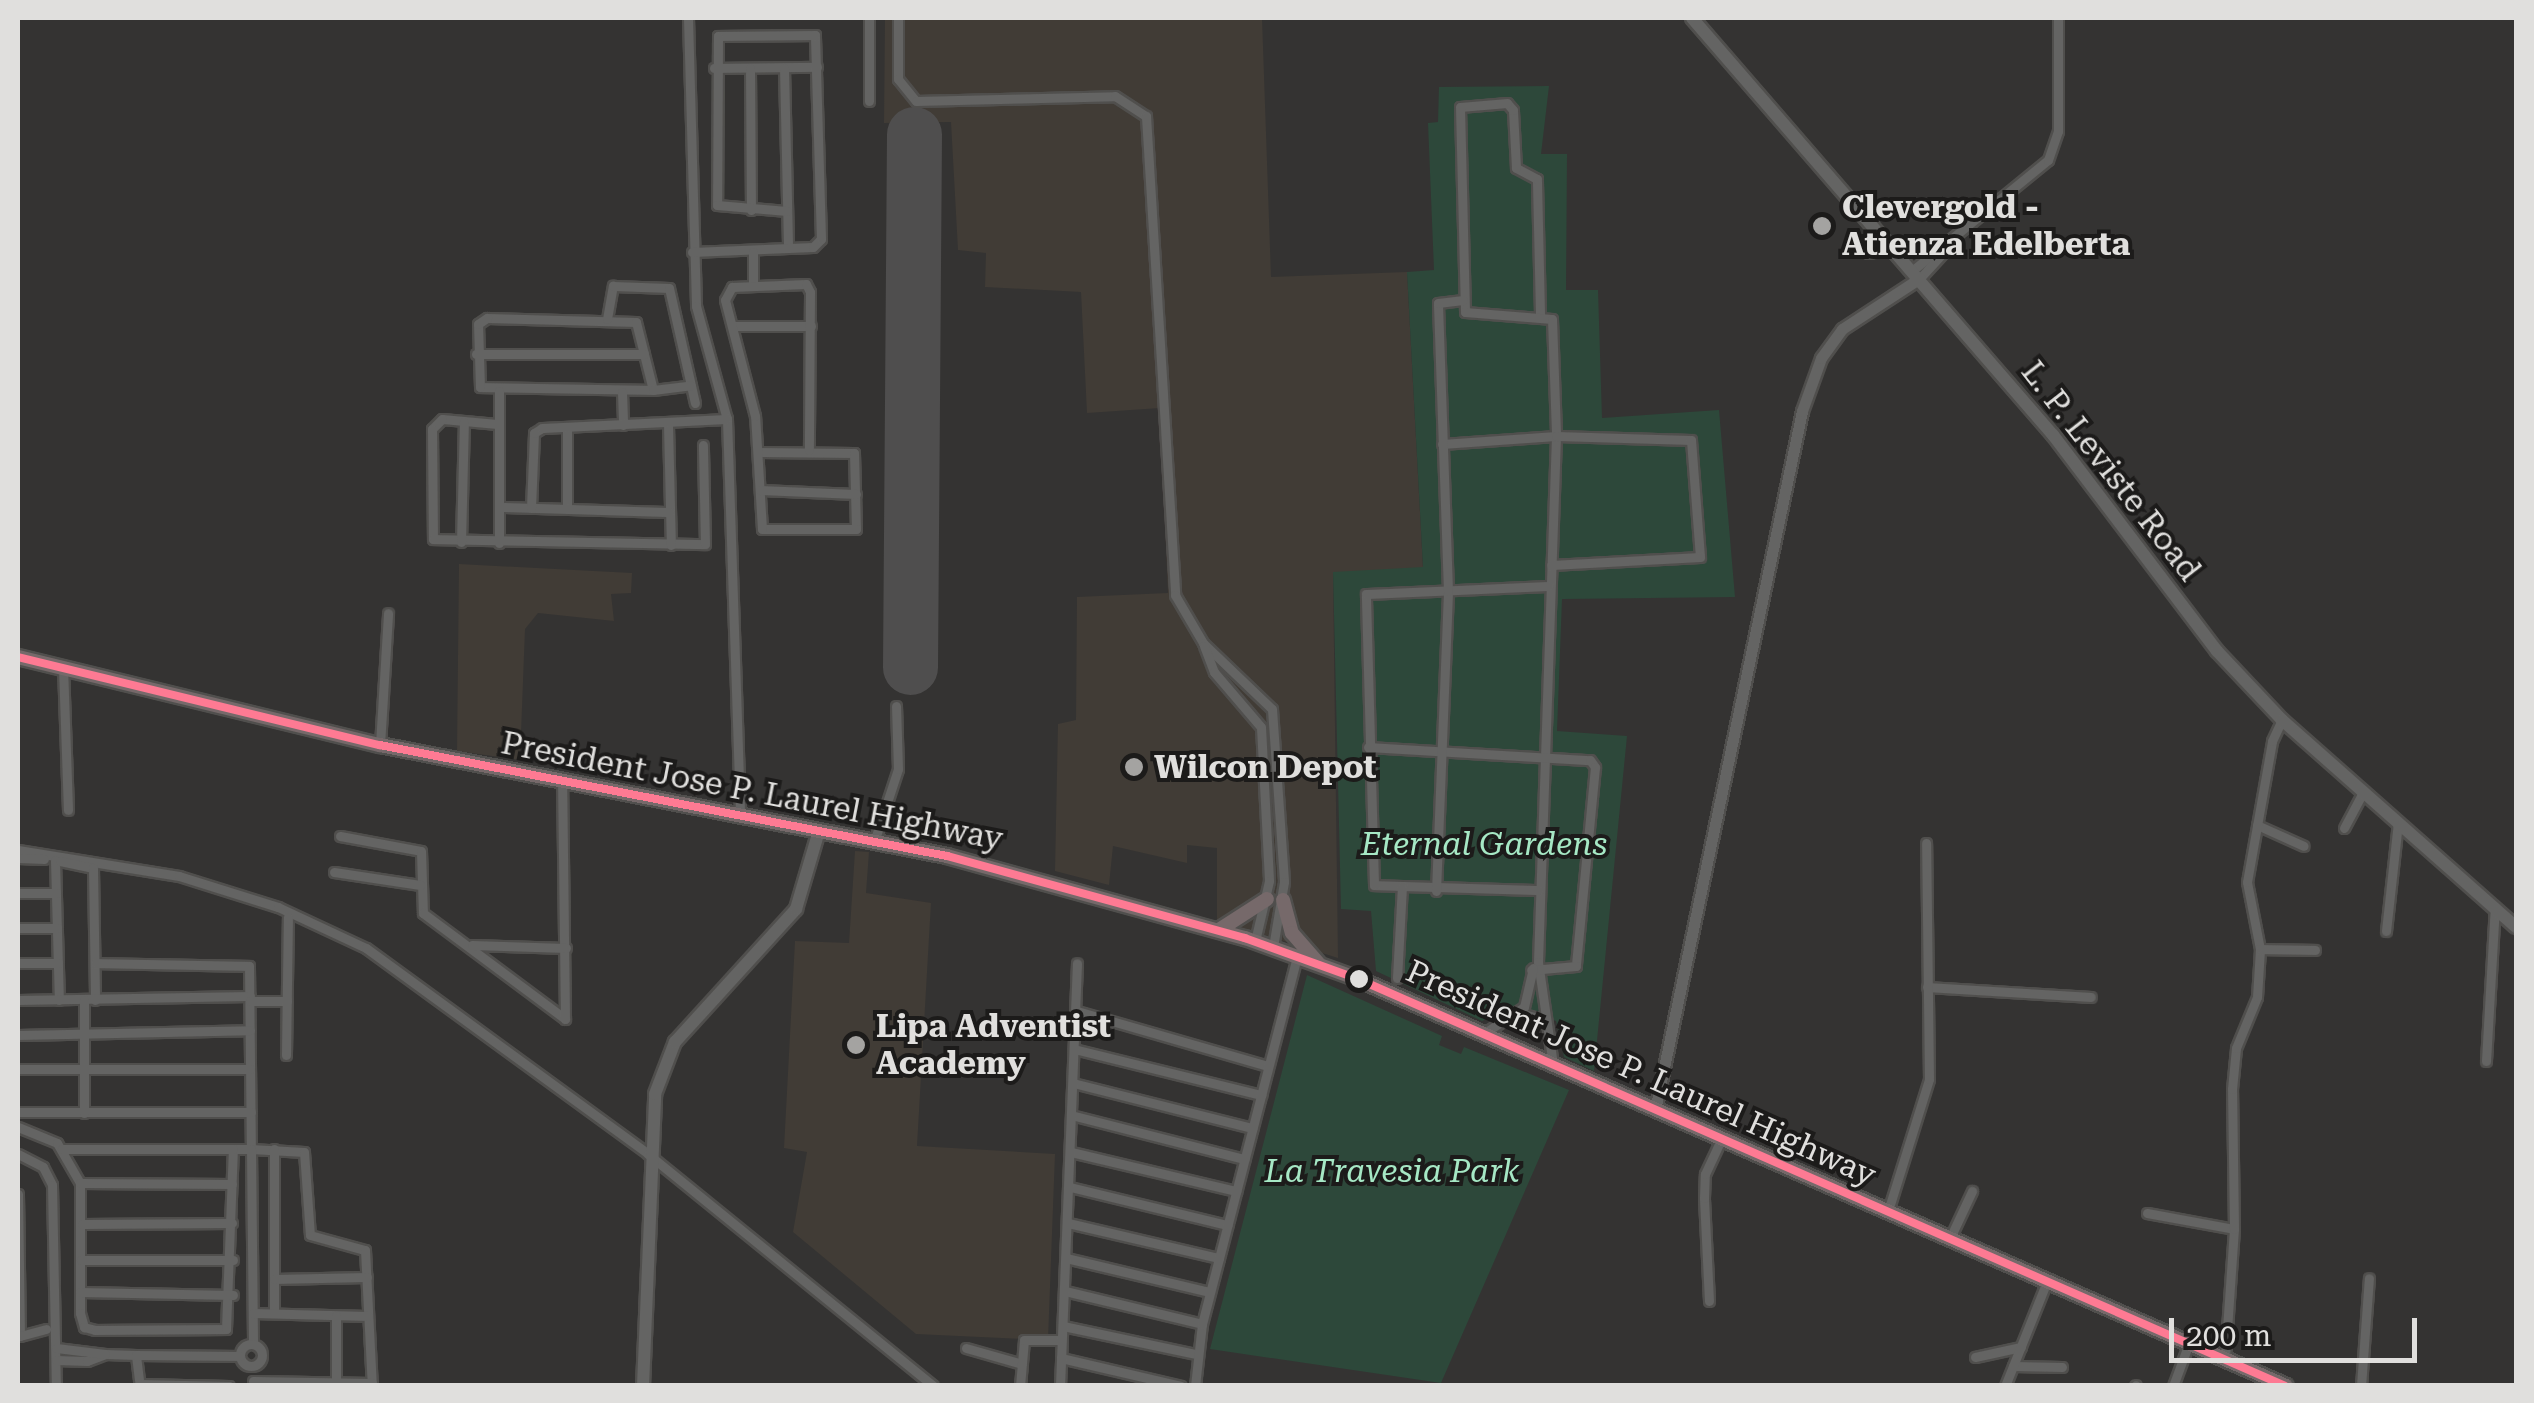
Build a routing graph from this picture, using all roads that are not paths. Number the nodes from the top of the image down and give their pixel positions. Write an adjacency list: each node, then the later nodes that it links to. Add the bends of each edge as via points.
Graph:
1 (688, 18): 15 (street)
2 (868, 18): 10 (street)
3 (898, 18): 56 (street, via 898,79 916,102 1115,96 1146,116 1175,596)
4 (1692, 18): 14 (main road, L. P. Leviste Road)
5 (2058, 18): 18 (street, via 2054,148)
6 (818, 67): 7 (street, via 812,34 718,36); 9 (street); 13 (street, via 818,245)
7 (714, 68): 8 (street); 11 (street, via 720,209)
8 (750, 68): 9 (street); 11 (street)
9 (784, 68): 12 (street)
10 (869, 101)
11 (751, 210): 12 (street)
12 (787, 211): 13 (street)
13 (788, 248): 16 (street)
14 (1896, 249): 17 (street); 18 (main road, L. P. Leviste Road)
15 (692, 252): 16 (street); 32 (street, via 696,306)
16 (753, 252): 19 (street)
17 (1868, 253)
18 (1914, 278): 62 (main road, L. P. Leviste Road, via 2053,434 2216,651); 135 (street, via 1842,329 1821,358 1802,411)
19 (753, 285): 23 (street, via 726,291); 24 (street, via 806,284)
20 (1463, 300): 21 (street, via 1470,316); 21 (street, via 1458,112 1507,103 1514,110 1516,168 1537,179); 39 (street, via 1438,303)
21 (1540, 314): 38 (street, via 1552,319)
22 (607, 319): 25 (street, via 487,318 478,324); 26 (street, via 636,322); 27 (street, via 612,286 669,288)
23 (733, 326): 24 (street); 42 (street)
24 (811, 326): 41 (street)
25 (476, 354): 26 (street); 29 (street, via 480,387)
26 (644, 354): 28 (street)
27 (691, 385): 28 (street); 31 (street)
28 (653, 390): 30 (street)
29 (499, 391): 30 (street); 34 (street)
30 (622, 392): 35 (street)
31 (695, 403)
32 (727, 419): 36 (street); 70 (street)
33 (464, 422): 34 (street); 49 (street); 49 (street, via 442,419 432,429 430,530 434,539)
34 (497, 424): 45 (street)
35 (623, 425): 36 (street); 37 (street)
36 (668, 425): 48 (street)
37 (566, 428): 46 (street, via 534,433); 47 (street)
38 (1556, 436): 39 (street); 52 (street); 52 (street, via 1692,440 1700,557)
39 (1442, 444): 54 (street)
40 (703, 445): 51 (street, via 708,540)
41 (810, 450): 42 (street); 44 (street, via 854,453)
42 (758, 452): 43 (street)
43 (760, 490): 44 (street); 44 (street, via 759,524 768,532 852,532)
44 (856, 494)
45 (500, 507): 46 (street); 50 (street)
46 (531, 508): 47 (street)
47 (567, 509): 48 (street)
48 (670, 512): 51 (street)
49 (461, 542): 50 (street)
50 (499, 543): 51 (street)
51 (671, 545)
52 (1551, 564): 53 (street)
53 (1550, 586): 54 (street); 66 (street)
54 (1448, 591): 64 (street, via 1367,591); 65 (street)
55 (388, 613): 63 (street)
56 (1203, 643): 59 (street); 60 (street, via 1214,672)
57 (18, 657): 58 (highway, President Jose P. Laurel Highway)
58 (63, 668): 63 (highway, President Jose P. Laurel Highway); 69 (street)
59 (1245, 680): 60 (street); 89 (street, via 1272,709)
60 (1233, 692): 89 (street, via 1261,728)
61 (896, 706): 76 (street, via 898,769)
62 (2282, 720): 68 (main road, L. P. Leviste Road); 72 (street)
63 (380, 746): 67 (highway, President Jose P. Laurel Highway)
64 (1368, 748): 65 (street); 84 (street, via 1372,878 1374,885)
65 (1442, 756): 66 (street); 85 (street)
66 (1546, 757): 86 (street); 109 (street, via 1590,760 1595,767 1576,966)
67 (562, 780): 70 (highway, President Jose P. Laurel Highway); 99 (street)
68 (2363, 792): 71 (main road, L. P. Leviste Road); 73 (street)
69 (68, 810)
70 (740, 815): 74 (highway, President Jose P. Laurel Highway)
71 (2398, 823): 90 (main road, L. P. Leviste Road); 96 (street)
72 (2257, 826): 78 (street); 101 (street, via 2247,882)
73 (2344, 828)
74 (819, 830): 76 (highway, President Jose P. Laurel Highway); 149 (main road, via 812,868 779,935 675,1042 655,1094)
75 (340, 836): 83 (street, via 421,851)
76 (874, 842): 95 (highway, President Jose P. Laurel Highway, via 1027,874)
77 (1926, 843): 111 (street)
78 (2304, 846)
79 (18, 850): 149 (street, via 179,876 278,907 366,948)
80 (18, 858): 81 (street)
81 (56, 860): 87 (street); 106 (street, via 94,868)
82 (334, 872): 83 (street)
83 (420, 884): 98 (street, via 422,913)
84 (1402, 886): 85 (street); 110 (street)
85 (1436, 890): 86 (street)
86 (1539, 890): 109 (street)
87 (56, 893): 88 (street); 94 (street)
88 (18, 894)
89 (1275, 900): 95 (highway); 97 (street); 100 (street); 108 (highway)
90 (2495, 907): 92 (main road, L. P. Leviste Road); 127 (street)
91 (288, 917): 117 (street)
92 (2516, 927)
93 (18, 928): 94 (street)
94 (57, 928): 104 (street)
95 (1219, 930): 97 (highway, President Jose P. Laurel Highway)
96 (2386, 931)
97 (1255, 941): 100 (highway, President Jose P. Laurel Highway)
98 (469, 945): 99 (street); 99 (street, via 565,1019)
99 (566, 948)
100 (1273, 948): 103 (highway, President Jose P. Laurel Highway)
101 (2260, 949): 102 (street); 163 (street, via 2257,998 2236,1048 2232,1090)
102 (2315, 950)
103 (1297, 956): 108 (highway, President Jose P. Laurel Highway); 128 (street)
104 (58, 962): 105 (street); 115 (street)
105 (18, 963)
106 (95, 963): 113 (street, via 245,962); 116 (street)
107 (1077, 963): 118 (street)
108 (1319, 964): 124 (highway, President Jose P. Laurel Highway)
109 (1537, 968): 119 (street, via 1527,1002); 120 (street)
110 (1397, 978)
111 (1927, 988): 112 (street); 157 (street, via 1929,1079)
112 (2091, 997)
113 (250, 998): 116 (street); 117 (street); 121 (street)
114 (18, 1000): 115 (street)
115 (59, 1000): 116 (street)
116 (89, 1000): 123 (street)
117 (286, 1001): 126 (street)
118 (1077, 1011): 125 (street); 128 (street)
119 (1516, 1012): 120 (street); 124 (street)
120 (1542, 1019): 129 (street)
121 (250, 1030): 123 (street); 132 (street)
122 (18, 1034): 123 (street)
123 (84, 1034): 130 (street)
124 (1483, 1034): 129 (highway, President Jose P. Laurel Highway)
125 (1074, 1049): 133 (street); 134 (street)
126 (286, 1055)
127 (2486, 1061)
128 (1268, 1066): 134 (street)
129 (1552, 1066): 135 (highway, President Jose P. Laurel Highway)
130 (84, 1068): 131 (street); 132 (street); 138 (street)
131 (18, 1069)
132 (250, 1069): 137 (street)
133 (1073, 1083): 139 (street); 141 (street)
134 (1261, 1096): 141 (street)
135 (1655, 1110): 142 (highway, President Jose P. Laurel Highway)
136 (20, 1112): 138 (street); 140 (street)
137 (251, 1112): 138 (street); 146 (street)
138 (84, 1114)
139 (1071, 1115): 147 (street); 150 (street)
140 (20, 1127): 144 (street)
141 (1252, 1128): 150 (street)
142 (1721, 1139): 157 (highway, President Jose P. Laurel Highway); 178 (street, via 1705,1174)
143 (274, 1148): 146 (street); 170 (street, via 304,1152 310,1235 320,1243 362,1246); 171 (street)
144 (62, 1149): 145 (street); 151 (street)
145 (233, 1149): 146 (street); 152 (street)
146 (251, 1149): 179 (street)
147 (1071, 1152): 153 (street); 154 (street)
148 (18, 1154): 191 (street, via 43,1167 52,1185)
149 (648, 1154): 212 (main road); 213 (street)
150 (1244, 1160): 154 (street)
151 (80, 1183): 152 (street); 161 (street)
152 (232, 1184): 159 (street)
153 (1070, 1187): 160 (street); 162 (street)
154 (1236, 1191): 162 (street)
155 (1972, 1191): 164 (street)
156 (18, 1194): 165 (street)
157 (1888, 1211): 164 (highway, President Jose P. Laurel Highway)
158 (2147, 1213): 163 (street)
159 (232, 1223): 161 (street); 169 (street)
160 (1068, 1223): 166 (street); 167 (street)
161 (82, 1224): 168 (street)
162 (1228, 1225): 167 (street)
163 (2234, 1229): 199 (street)
164 (1950, 1238): 173 (highway, President Jose P. Laurel Highway)
165 (18, 1251): 186 (street)
166 (1066, 1258): 174 (street); 176 (street)
167 (1219, 1258): 176 (street)
168 (81, 1260): 169 (street); 175 (street)
169 (232, 1260): 177 (street)
170 (366, 1277): 171 (street); 182 (street)
171 (274, 1278): 180 (street)
172 (2369, 1278): 221 (street)
173 (2047, 1281): 188 (highway, President Jose P. Laurel Highway); 190 (street)
174 (1064, 1291): 183 (street); 184 (street)
175 (80, 1292): 177 (street); 177 (street, via 81,1322 94,1330 220,1331 232,1321)
176 (1210, 1292): 183 (street)
177 (232, 1296)
178 (1709, 1301)
179 (253, 1313): 180 (street); 189 (street)
180 (274, 1314): 181 (street)
181 (336, 1316): 182 (street); 205 (street)
182 (368, 1316): 209 (street)
183 (1202, 1324): 194 (street)
184 (1063, 1326): 187 (street); 194 (street)
185 (46, 1329): 186 (street)
186 (19, 1336)
187 (1060, 1340): 198 (street); 201 (street, via 1025,1339)
188 (2189, 1343): 199 (highway, President Jose P. Laurel Highway); 219 (street)
189 (253, 1344): 196 (street); 203 (street, via 263,1357)
190 (2021, 1347): 197 (street); 202 (street)
191 (56, 1348): 193 (street); 200 (street)
192 (966, 1348): 201 (street)
193 (105, 1354): 195 (street); 200 (street)
194 (1196, 1354): 217 (street)
195 (136, 1355): 196 (street); 206 (street)
196 (240, 1356): 203 (street)
197 (1974, 1356)
198 (1062, 1358): 215 (street); 216 (street)
199 (2224, 1359): 220 (highway, President Jose P. Laurel Highway)
200 (56, 1360): 210 (street)
201 (1022, 1364): 214 (street)
202 (2013, 1366): 204 (street); 218 (street)
203 (253, 1367): 207 (street)
204 (2062, 1367)
205 (336, 1382): 208 (street); 209 (street)
206 (139, 1383): 211 (street)
207 (253, 1383): 208 (street)
208 (274, 1384)
209 (372, 1384)
210 (56, 1386)
211 (229, 1386)
212 (643, 1386)
213 (932, 1386)
214 (1020, 1386)
215 (1060, 1386)
216 (1180, 1386)
217 (1195, 1386)
218 (2005, 1386)
219 (2173, 1386)
220 (2286, 1386)
221 (2361, 1386)

